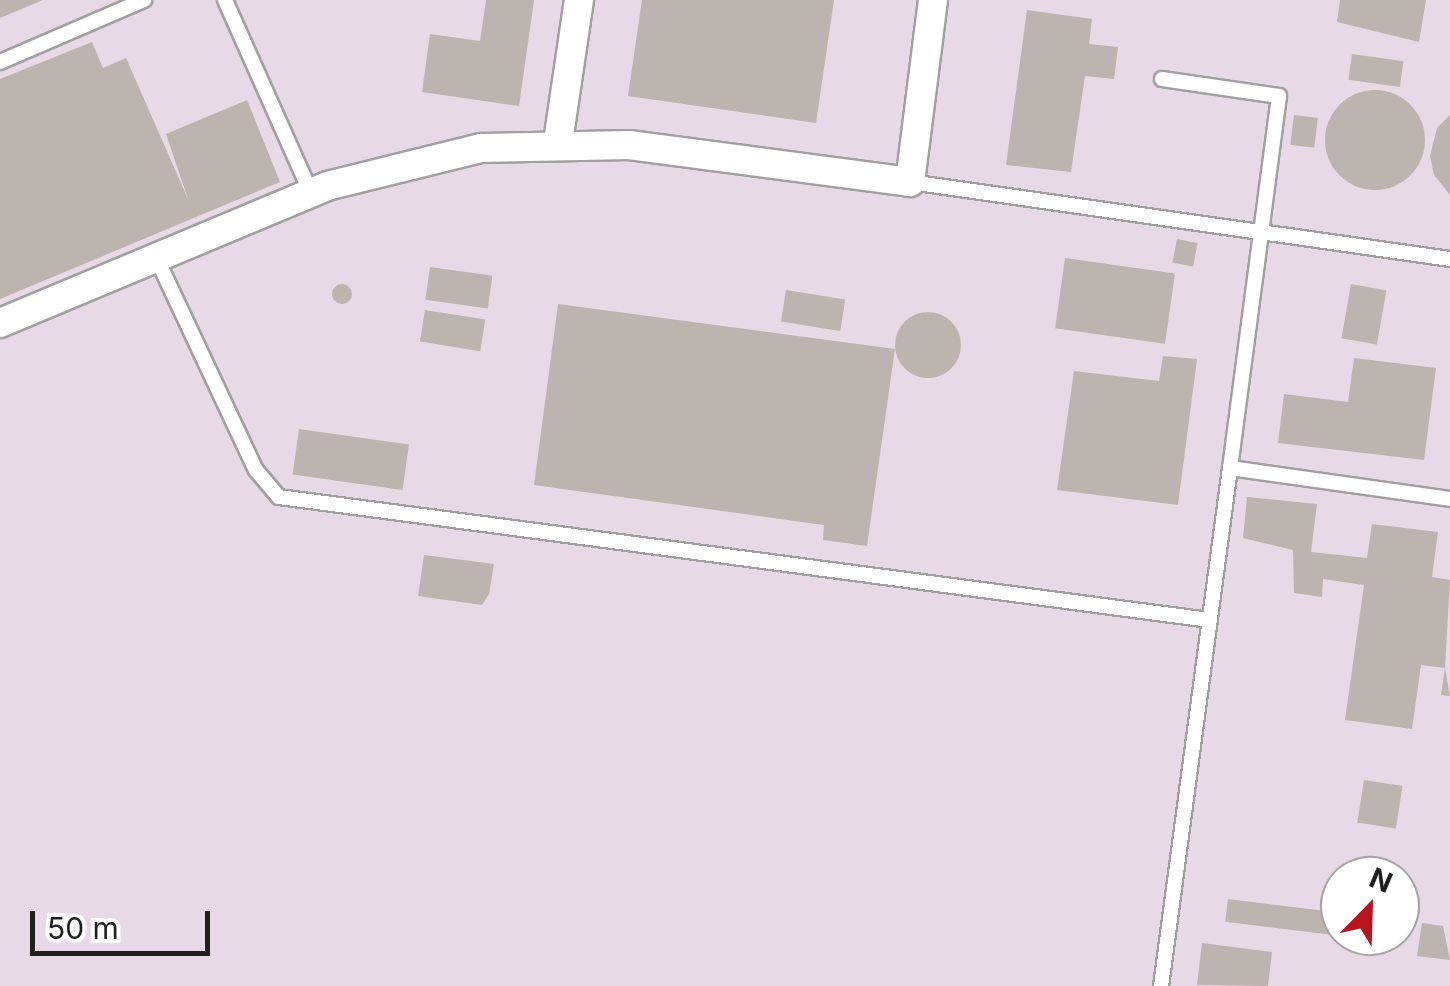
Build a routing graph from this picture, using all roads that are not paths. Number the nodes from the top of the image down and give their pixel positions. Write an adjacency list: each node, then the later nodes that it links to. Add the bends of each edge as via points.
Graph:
1 (144, 0): 5 (lane)
2 (225, 0): 9 (lane)
3 (579, 0): 7 (street)
4 (933, 0): 8 (street)
5 (0, 62)
6 (1162, 79): 10 (lane, via 1279,96)
7 (558, 142): 8 (street); 9 (street, via 418,160)
8 (910, 182): 10 (lane)
9 (311, 193): 11 (street)
10 (1261, 230): 12 (lane); 14 (lane)
11 (156, 257): 13 (street); 16 (lane, via 256,470 279,496)
12 (1450, 259)
13 (0, 323)
14 (1230, 468): 15 (lane); 16 (lane)
15 (1450, 499)
16 (1210, 620): 17 (lane)
17 (1161, 986)

